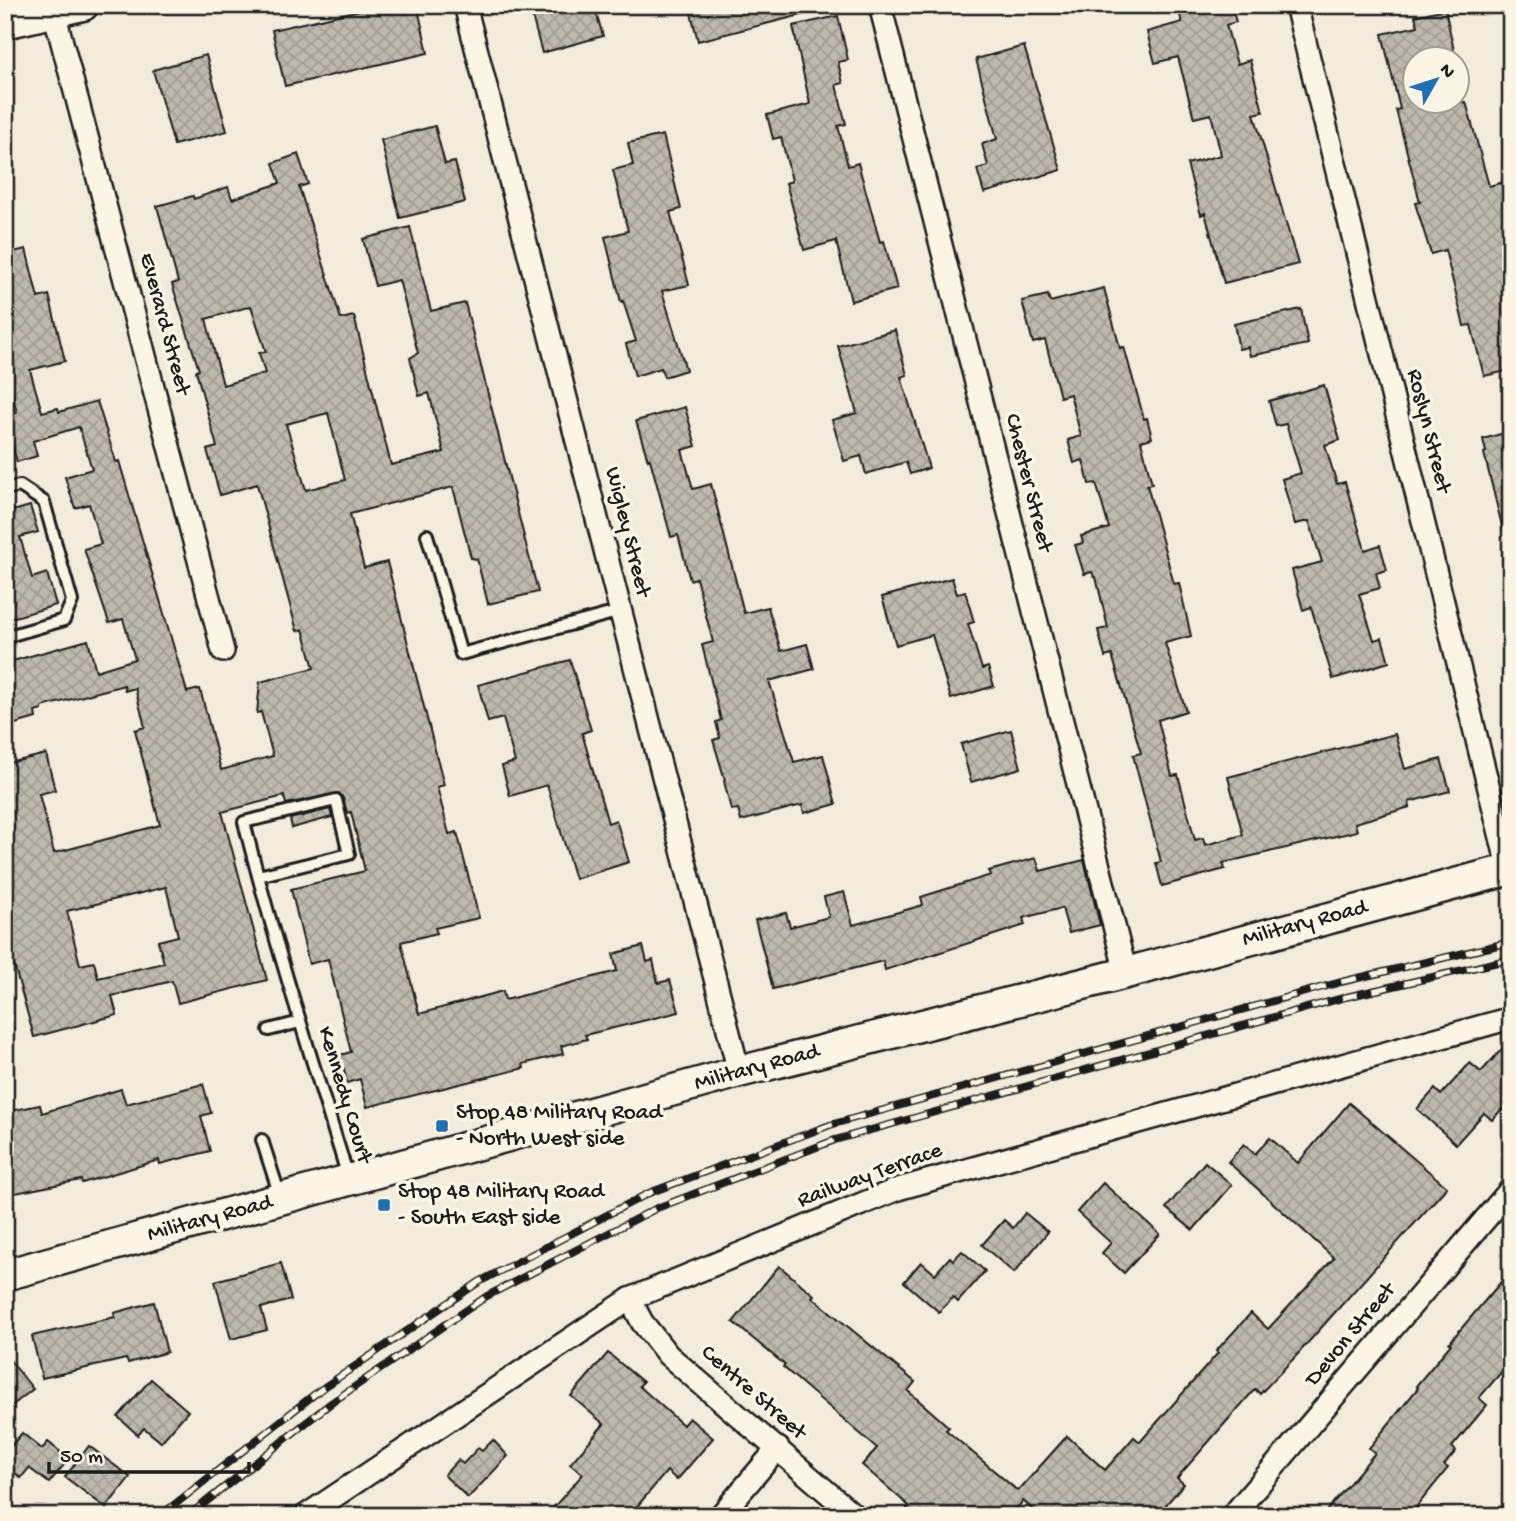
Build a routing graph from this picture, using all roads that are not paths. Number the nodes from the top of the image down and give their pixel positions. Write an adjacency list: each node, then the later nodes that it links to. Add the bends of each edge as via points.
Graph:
1 (83, 5): 5 (main road)
2 (465, 5): 9 (street, Wigley Street)
3 (880, 5): 14 (street, Chester Street)
4 (1296, 5): 12 (street, Roslyn Street)
5 (54, 12): 6 (main road); 11 (street, Everard Street)
6 (5, 23)
7 (5, 489): 10 (lane, via 20,486 44,502 72,601 64,620)
8 (427, 535): 9 (lane, via 461,654)
9 (621, 611): 18 (street, Wigley Street)
10 (5, 637)
11 (223, 650)
12 (1510, 869): 14 (main road, Military Road)
13 (258, 876): 13 (lane, Kennedy Court, via 244,822 336,800 349,854); 16 (lane, Kennedy Court)
14 (1126, 973): 18 (main road, Military Road)
15 (1511, 1018): 24 (street, Railway Terrace, via 898,1189)
16 (300, 1022): 17 (lane); 20 (lane, Kennedy Court)
17 (269, 1030)
18 (739, 1072): 20 (main road, Military Road)
19 (262, 1140): 22 (lane)
20 (349, 1180): 22 (main road, Military Road)
21 (1511, 1189): 29 (street, Devon Street)
22 (281, 1199): 23 (main road, Military Road)
23 (5, 1275)
24 (631, 1299): 25 (street, Centre Street, via 642,1322 668,1355); 26 (street, Railway Terrace)
25 (778, 1448): 27 (street); 28 (street, Centre Street)
26 (304, 1516)
27 (720, 1516)
28 (855, 1516)
29 (1232, 1516)

